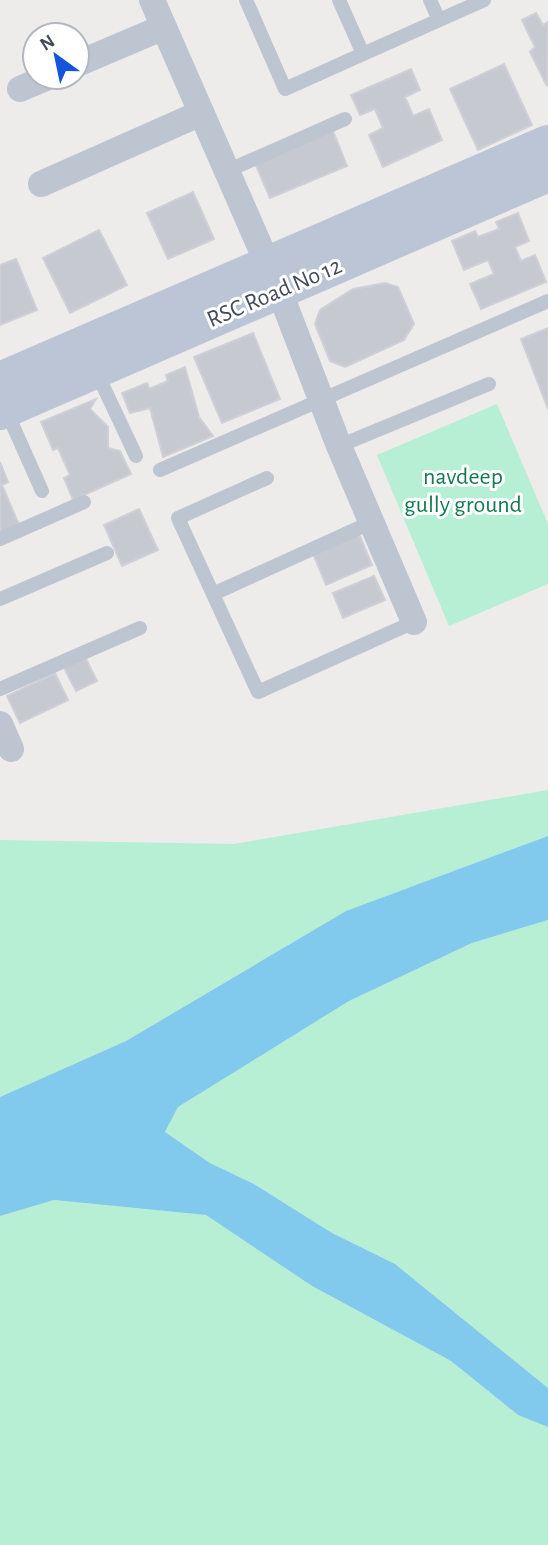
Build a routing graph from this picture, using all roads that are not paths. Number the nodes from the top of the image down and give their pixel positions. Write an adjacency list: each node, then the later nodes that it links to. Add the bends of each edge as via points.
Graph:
1 (152, 0): 7 (street)
2 (246, 0): 8 (lane, via 285,89)
3 (339, 0): 8 (lane)
4 (430, 0): 6 (lane)
5 (484, 0): 6 (lane)
6 (439, 20): 8 (lane)
7 (164, 27): 9 (street); 10 (street)
8 (363, 54)
9 (91, 58)
10 (201, 113): 13 (street); 15 (street)
11 (345, 119): 13 (lane)
12 (548, 144): 16 (street)
13 (227, 171): 16 (street)
14 (548, 173): 16 (street, RSC Road No 12)
15 (41, 184)
16 (273, 277): 18 (street, RSC Road No 12); 20 (street); 21 (street)
17 (548, 301): 21 (lane)
18 (96, 370): 20 (street, RSC Road No 12); 23 (lane)
19 (489, 384): 22 (lane)
20 (2, 400): 26 (lane)
21 (322, 400): 22 (street); 24 (lane)
22 (340, 446): 28 (street)
23 (136, 456)
24 (160, 470)
25 (267, 478): 31 (lane, via 178,518)
26 (42, 491)
27 (84, 502): 29 (lane)
28 (372, 522): 31 (lane); 33 (street)
29 (0, 539)
30 (107, 552): 32 (lane)
31 (215, 593): 33 (lane, via 258,692)
32 (0, 599)
33 (414, 622)
34 (140, 628): 35 (lane)
35 (0, 689)
36 (0, 724): 37 (street)
37 (5, 751)

